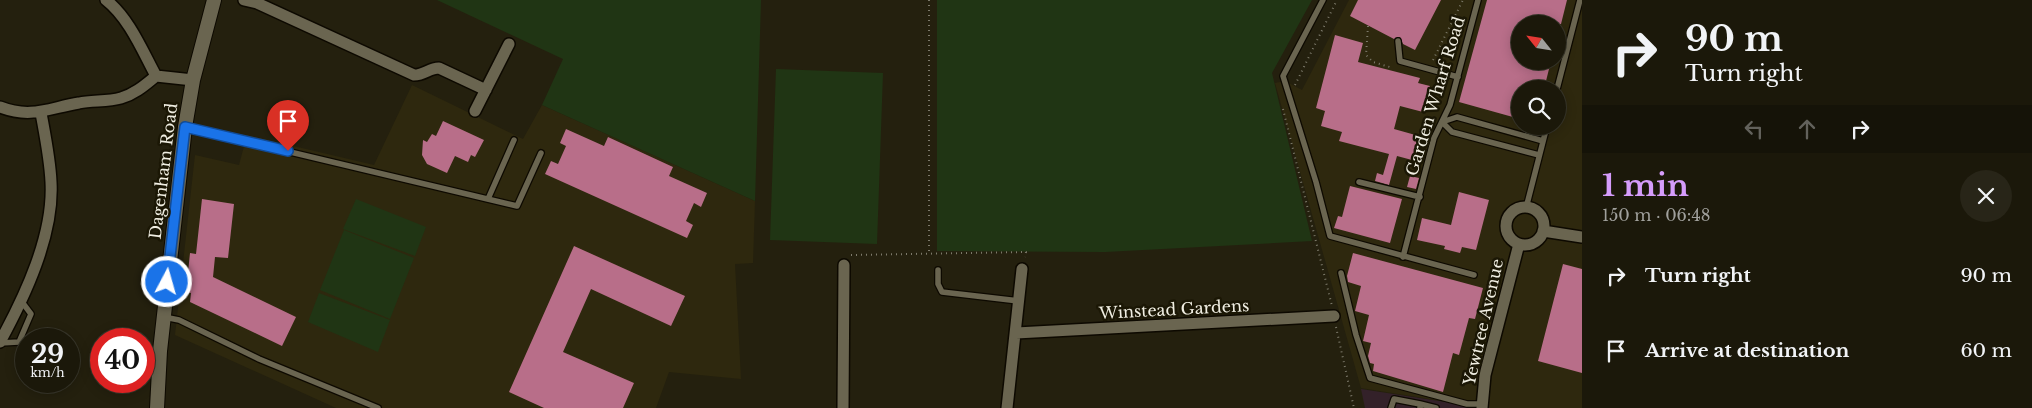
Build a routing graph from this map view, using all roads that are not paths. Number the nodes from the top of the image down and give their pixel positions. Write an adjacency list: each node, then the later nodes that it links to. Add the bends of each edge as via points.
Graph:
1 (106, 0): 9 (street, via 134,35)
2 (214, 0): 11 (street, Dagenham Road)
3 (244, 0): 13 (street, via 257,3 414,75 439,68)
4 (1323, 0): 31 (lane, via 1283,76 1330,236)
5 (1478, 0): 10 (lane, Garden Wharf Road)
6 (1580, 0): 12 (lane)
7 (1398, 41): 10 (lane, via 1400,61)
8 (508, 44): 13 (street)
9 (156, 76): 11 (street); 16 (street, via 140,89 120,98 78,103)
10 (1458, 77): 17 (lane, Garden Wharf Road)
11 (193, 80): 18 (street, Dagenham Road)
12 (1559, 80)
13 (486, 90): 15 (street)
14 (0, 107): 16 (street)
15 (475, 111)
16 (42, 113): 38 (street, via 51,182 49,222)
17 (1442, 122): 21 (lane, via 1457,117); 23 (lane, via 1452,132); 25 (lane, Garden Wharf Road, via 1434,138)
18 (185, 127): 26 (lane); 40 (street, Dagenham Road)
19 (1544, 135): 21 (lane)
20 (514, 140): 26 (lane)
21 (1542, 141): 23 (lane)
22 (541, 153): 26 (lane, via 517,206)
23 (1539, 155): 27 (lane)
24 (1359, 182): 25 (lane)
25 (1420, 197): 31 (lane, Garden Wharf Road)
26 (488, 199)
27 (1526, 208): 28 (street, via 1540,216); 30 (street, via 1515,211 1508,220 1507,231)
28 (1543, 231): 29 (street); 30 (street, via 1536,242)
29 (1582, 237)
30 (1518, 244): 44 (street, Yewtree Avenue, via 1485,375)
31 (1403, 257): 36 (lane)
32 (844, 265): 47 (street)
33 (1022, 269): 37 (street)
34 (938, 270): 37 (lane, via 938,284 942,292)
35 (1341, 273): 44 (lane, via 1370,378)
36 (1474, 275)
37 (1019, 301): 41 (street)
38 (22, 302): 42 (street); 42 (lane, via 31,314 19,342)
39 (1334, 316): 41 (street, Winstead Gardens)
40 (163, 317): 45 (street, Dagenham Road); 46 (lane, via 179,320)
41 (1016, 333): 48 (street)
42 (0, 343)
43 (1420, 406): 49 (lane, via 1394,399); 50 (lane)
44 (1482, 406)
45 (157, 408)
46 (378, 408)
47 (844, 408)
48 (1007, 408)
49 (1391, 408)
50 (1436, 408)

